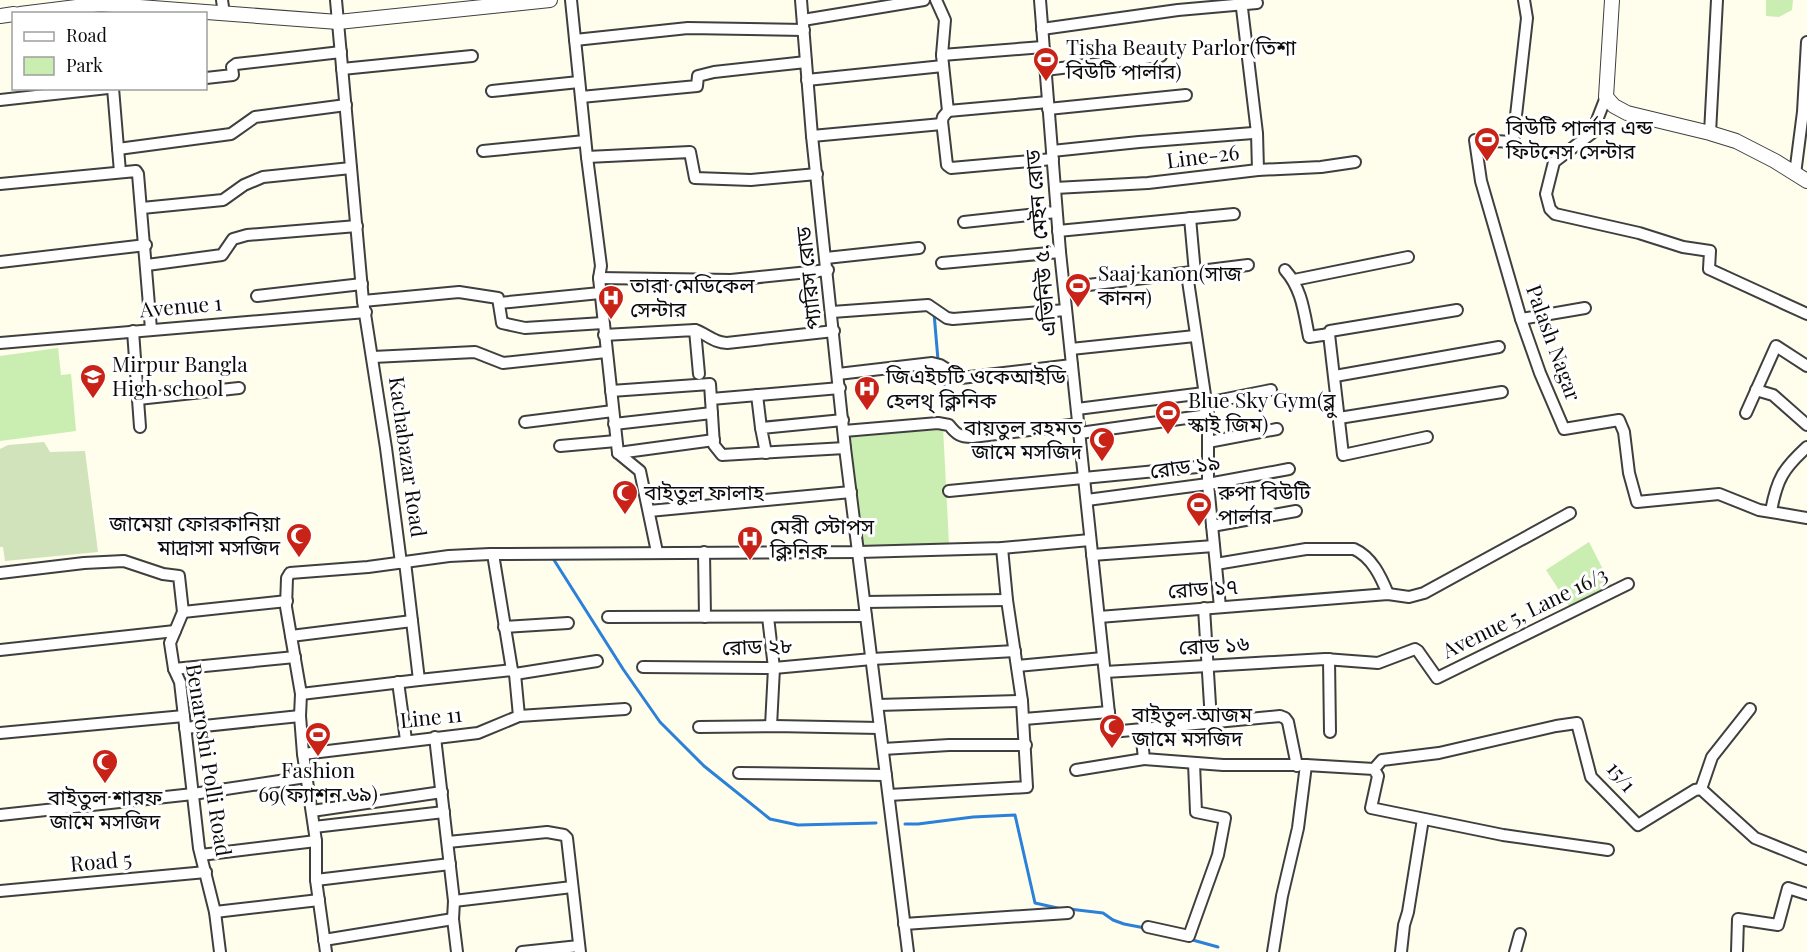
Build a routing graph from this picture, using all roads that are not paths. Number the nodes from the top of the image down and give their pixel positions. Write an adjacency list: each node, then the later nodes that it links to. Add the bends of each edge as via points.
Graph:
1 (336, 0): 16 (street, Kachabazar Road)
2 (550, 0): 16 (street)
3 (571, 0): 19 (street)
4 (801, 0): 17 (street, প্যারিস রোড)
5 (924, 0): 17 (street)
6 (936, 0): 25 (street, via 945,20)
7 (1040, 0): 18 (street, এভিনিউ ৫, মেইন রোড)
8 (1524, 0): 91 (street, Palash Nagar, via 1527,18 1513,142 1475,140 1480,181)
9 (1612, 0): 37 (street)
10 (1717, 0): 44 (street)
11 (1242, 2): 12 (street); 18 (street); 53 (street)
12 (1257, 3)
13 (100, 6): 14 (street); 15 (street)
14 (223, 7): 16 (street)
15 (40, 12)
16 (338, 22): 22 (street, Kachabazar Road)
17 (803, 25): 19 (street, via 688,28); 26 (street, প্যারিস রোড)
18 (1042, 29): 21 (street, এভিনিউ ৫, মেইন রোড)
19 (575, 40): 31 (street)
20 (1807, 42): 56 (street)
21 (1043, 47): 25 (street); 28 (street, এভিনিউ ৫, মেইন রোড)
22 (341, 52): 27 (street, Kachabazar Road); 29 (street, via 236,64 232,75)
23 (472, 56): 27 (street)
24 (1161, 56): 28 (street)
25 (943, 61): 30 (street); 41 (street)
26 (806, 62): 30 (street, প্যারিস রোড); 36 (street, via 714,72 698,76 697,87)
27 (342, 69): 39 (street, Kachabazar Road)
28 (1045, 70): 40 (street, এভিনিউ ৫, মেইন রোড)
29 (207, 78)
30 (807, 80): 45 (street, প্যারিস রোড)
31 (579, 82): 34 (street); 36 (street)
32 (92, 90): 38 (street)
33 (110, 90): 47 (street)
34 (492, 91)
35 (1186, 95): 40 (street)
36 (581, 97): 46 (street)
37 (1606, 97): 44 (street, via 1628,113); 90 (street, via 1592,133 1554,162 1546,194 1550,209 1556,214 1710,251 1709,270)
38 (0, 100)
39 (346, 105): 47 (street, via 255,117 231,134); 52 (street, Kachabazar Road)
40 (1048, 105): 41 (street); 49 (street, এভিনিউ ৫, মেইন রোড)
41 (948, 111): 42 (street)
42 (942, 124): 45 (street); 49 (street, via 951,168)
43 (1253, 133): 49 (street, via 1139,142)
44 (1710, 133): 56 (street, via 1737,141)
45 (812, 136): 55 (street, প্যারিস রোড)
46 (585, 141): 48 (street); 50 (street)
47 (118, 149): 54 (street)
48 (483, 152)
49 (1052, 155): 58 (street, এভিনিউ ৫, মেইন রোড)
50 (587, 157): 55 (street, via 690,152 695,178 750,180); 78 (street, via 601,266)
51 (1355, 162): 53 (street, Line-26)
52 (351, 168): 59 (street, via 263,177 223,200); 64 (street, Kachabazar Road)
53 (1258, 170): 58 (street, Line-26, via 1148,183)
54 (120, 172): 57 (street); 59 (street, via 138,174)
55 (817, 174): 70 (street, প্যারিস রোড)
56 (1801, 177)
57 (0, 184)
58 (1055, 188): 60 (street, এভিনিউ ৫, মেইন রোড)
59 (142, 208): 66 (street)
60 (1056, 212): 63 (street); 65 (street, এভিনিউ ৫, মেইন রোড)
61 (1234, 214): 62 (street)
62 (1190, 218): 65 (street); 77 (street)
63 (964, 222)
64 (357, 226): 73 (street, via 247,235 233,239 222,255); 80 (street, Kachabazar Road)
65 (1058, 231): 68 (street, এভিনিউ ৫, মেইন রোড)
66 (146, 245): 71 (street); 73 (street)
67 (919, 248): 70 (street)
68 (1060, 252): 72 (street); 81 (street, এভিনিউ ৫, মেইন রোড)
69 (1408, 257): 79 (street)
70 (826, 258): 75 (street, প্যারিস রোড)
71 (0, 262)
72 (942, 263)
73 (147, 265): 92 (street)
74 (1248, 265): 77 (street)
75 (828, 270): 78 (street, via 731,280); 89 (street, প্যারিস রোড)
76 (1285, 270): 79 (street)
77 (1191, 274): 81 (street); 98 (street)
78 (599, 278): 82 (street)
79 (1294, 280): 97 (street, via 1309,337)
80 (362, 284): 83 (street); 85 (street, Kachabazar Road)
81 (1064, 288): 87 (street, এভিনিউ ৫, মেইন রোড)
82 (600, 293): 84 (street); 93 (street)
83 (257, 296)
84 (499, 303): 85 (street, via 498,298 459,292); 93 (street, via 502,323 515,327)
85 (365, 307): 92 (street, Avenue 1); 103 (street, Kachabazar Road)
86 (1585, 308): 91 (street)
87 (1066, 310): 89 (street, via 953,319 928,305); 101 (street, এভিনিউ ৫, মেইন রোড)
88 (1457, 310): 97 (street)
89 (832, 312): 96 (street, প্যারিস রোড)
90 (1807, 314)
91 (1521, 319): 151 (street, Palash Nagar, via 1564,429 1619,420 1637,502 1719,494 1758,510)
92 (152, 329): 95 (street, Avenue 1)
93 (604, 329): 94 (street); 102 (street)
94 (695, 330): 96 (street, via 714,341 727,343); 106 (street)
95 (133, 331): 99 (street, Avenue 1); 117 (street)
96 (834, 331): 107 (street, প্যারিস রোড)
97 (1329, 334): 108 (street)
98 (1195, 336): 101 (street); 116 (street)
99 (0, 343)
100 (1499, 347): 108 (street)
101 (1071, 349): 104 (street, এভিনিউ ৫, মেইন রোড)
102 (606, 352): 103 (street, Kachabazar Road, via 503,363 475,352); 113 (street)
103 (373, 357): 163 (street, Kachabazar Road)
104 (1072, 365): 107 (street, via 961,378 932,363); 119 (street, এভিনিউ ৫, মেইন রোড)
105 (1807, 366): 112 (street, via 1776,346)
106 (699, 374)
107 (838, 374): 110 (street, প্যারিস রোড)
108 (1335, 376): 124 (street)
109 (239, 388): 117 (street)
110 (840, 388): 115 (street); 127 (street, প্যারিস রোড)
111 (1270, 390): 116 (street)
112 (1756, 390): 122 (street); 128 (street, via 1773,396)
113 (610, 391): 118 (street, via 710,384); 120 (street)
114 (1502, 392): 124 (street)
115 (757, 396): 118 (street); 130 (street)
116 (1205, 398): 119 (street); 123 (street)
117 (138, 399): 129 (street)
118 (711, 399): 121 (street)
119 (1077, 410): 131 (street, এভিনিউ ৫, মেইন রোড)
120 (613, 411): 125 (street); 126 (street)
121 (712, 413): 126 (street); 134 (street)
122 (1746, 413)
123 (1208, 415): 131 (street); 136 (street)
124 (1339, 418): 133 (street, via 1343,455)
125 (525, 422)
126 (614, 424): 135 (street)
127 (844, 425): 130 (street); 131 (street, via 938,423 949,425 962,437); 139 (street, প্যারিস রোড)
128 (1807, 425)
129 (140, 427)
130 (761, 428): 141 (street)
131 (1079, 428): 144 (street, এভিনিউ ৫, মেইন রোড)
132 (1277, 429): 136 (street)
133 (1427, 437)
134 (714, 440): 140 (street); 141 (street, via 722,455)
135 (616, 441): 137 (street); 140 (street)
136 (1208, 442): 142 (street)
137 (560, 446)
138 (1807, 447): 151 (street, via 1783,472)
139 (845, 448): 141 (street); 147 (street, প্যারিস রোড)
140 (618, 453): 149 (street, via 640,471)
141 (766, 453)
142 (1208, 466): 144 (street); 145 (street)
143 (1289, 469): 145 (street, রোড ১৯)
144 (1084, 479): 146 (street); 148 (street, এভিনিউ ৫, মেইন রোড)
145 (1208, 484): 148 (street, রোড ১৯); 154 (street)
146 (949, 491)
147 (851, 492): 149 (street); 160 (street, প্যারিস রোড)
148 (1087, 500): 155 (street, এভিনিউ ৫, মেইন রোড)
149 (649, 511): 158 (street)
150 (1296, 511): 154 (street)
151 (1771, 511): 153 (street, Palash Nagar)
152 (1570, 513): 167 (street, রোড ১৭, via 1424,593 1409,597)
153 (1807, 518)
154 (1212, 526): 156 (street)
155 (1090, 540): 157 (street); 162 (street, এভিনিউ ৫, মেইন রোড)
156 (1214, 546): 162 (street); 164 (street)
157 (1002, 548): 160 (street); 168 (street)
158 (657, 552): 159 (street); 161 (street)
159 (704, 552): 160 (street); 177 (street)
160 (859, 552): 170 (street, প্যারিস রোড)
161 (493, 554): 163 (street); 181 (street)
162 (1092, 555): 175 (street, এভিনিউ ৫, মেইন রোড)
163 (403, 562): 169 (street, via 290,573); 179 (street, Kachabazar Road)
164 (1216, 564): 167 (street, via 1306,549 1354,549 1370,561); 171 (street)
165 (0, 573): 173 (street, Benaroshi Polli Road, via 124,561 179,576)
166 (1628, 584): 185 (street, Avenue 5, Lane 16/3, via 1439,678)
167 (1388, 594): 171 (street, রোড ১৭)
168 (1007, 600): 170 (street); 186 (street)
169 (287, 601): 173 (street); 183 (street)
170 (865, 602): 174 (street, প্যারিস রোড)
171 (1220, 607): 172 (street, রোড ১৭)
172 (1204, 608): 175 (street, রোড ১৭); 194 (street)
173 (183, 612): 182 (street, Benaroshi Polli Road)
174 (867, 616): 178 (street); 189 (street, প্যারিস রোড)
175 (1099, 616): 188 (street, এভিনিউ ৫, মেইন রোড)
176 (608, 617): 177 (street)
177 (705, 617): 178 (street)
178 (768, 617): 195 (street)
179 (412, 621): 183 (street); 199 (street, Kachabazar Road)
180 (568, 623): 181 (street)
181 (504, 627): 197 (street)
182 (175, 631): 184 (street); 196 (street, Benaroshi Polli Road, via 170,643)
183 (291, 636): 187 (street)
184 (0, 650)
185 (1417, 650): 190 (street, রোড ১৬, via 1378,663)
186 (1015, 651): 189 (street, রোড ২৮); 192 (street)
187 (295, 657): 196 (street); 201 (street)
188 (1103, 658): 192 (street); 198 (street, এভিনিউ ৫, মেইন রোড)
189 (872, 659): 195 (street, রোড ২৮); 203 (street, প্যারিস রোড)
190 (1327, 659): 194 (street, রোড ১৬); 217 (street)
191 (597, 661): 197 (street)
192 (1017, 666): 202 (street)
193 (643, 667): 195 (street, রোড ২৮)
194 (1208, 667): 198 (street, রোড ১৬); 211 (street)
195 (774, 668): 212 (street)
196 (174, 669): 207 (street, Benaroshi Polli Road, via 180,682)
197 (514, 672): 199 (street); 209 (street)
198 (1105, 672): 206 (street, এভিনিউ ৫, মেইন রোড)
199 (419, 680): 200 (street)
200 (398, 682): 201 (street); 220 (street)
201 (301, 694): 208 (street)
202 (1022, 701): 203 (street); 210 (street)
203 (878, 705): 215 (street, প্যারিস রোড)
204 (625, 709): 209 (street, Line 11)
205 (1750, 709): 232 (street, via 1712,757)
206 (1109, 711): 210 (street); 216 (street, এভিনিউ ৫, মেইন রোড, via 1111,732)
207 (184, 716): 214 (street, Benaroshi Polli Road); 218 (street)
208 (300, 716): 214 (street); 223 (street)
209 (519, 716): 219 (street, Line 11, via 478,733)
210 (1024, 719): 221 (street)
211 (1211, 721): 216 (street); 226 (street, via 1285,718)
212 (771, 726): 213 (street); 215 (street)
213 (699, 727)
214 (185, 728): 234 (street, Benaroshi Polli Road)
215 (880, 728): 222 (street, প্যারিস রোড)
216 (1140, 730): 224 (street)
217 (1330, 732)
218 (0, 733)
219 (435, 737): 220 (street, Line 11); 233 (street)
220 (406, 740): 223 (street, Line 11)
221 (1026, 745): 222 (street); 235 (street, via 1027,787)
222 (883, 749): 230 (street, প্যারিস রোড)
223 (303, 754): 231 (street)
224 (1144, 759): 225 (street, 15/1); 228 (street, 15/1)
225 (1194, 763): 226 (street, 15/1); 258 (street, via 1196,812 1225,818 1218,855 1189,936)
226 (1301, 765): 227 (street, 15/1); 268 (street, via 1298,828)
227 (1374, 769): 232 (street, 15/1, via 1382,760 1439,753 1577,723 1591,777 1638,825); 239 (street, via 1378,776 1371,807)
228 (1076, 770)
229 (739, 773): 230 (street)
230 (886, 775): 235 (street, প্যারিস রোড)
231 (306, 777): 234 (street); 236 (street)
232 (1701, 789): 245 (street, via 1755,838)
233 (442, 792): 236 (street); 237 (street)
234 (193, 794): 238 (street); 244 (street, Benaroshi Polli Road)
235 (889, 795): 257 (street, প্যারিস রোড)
236 (312, 811): 240 (street)
237 (444, 812): 240 (street); 242 (street)
238 (0, 815)
239 (1423, 819): 243 (street, via 1503,836); 269 (street)
240 (314, 827): 241 (street)
241 (316, 841): 244 (street); 248 (street)
242 (448, 842): 246 (street); 249 (street, via 547,832 564,835)
243 (1608, 850)
244 (201, 855): 247 (street, Benaroshi Polli Road)
245 (1807, 859)
246 (450, 864): 248 (street); 253 (street)
247 (206, 872): 250 (street, Road 5); 254 (street, Benaroshi Polli Road)
248 (316, 880): 252 (street)
249 (572, 887): 253 (street); 261 (street)
250 (0, 891)
251 (1807, 894): 271 (street, via 1788,888 1778,925 1738,919)
252 (319, 900): 254 (street); 260 (street)
253 (454, 900): 256 (street)
254 (215, 912): 262 (street, Benaroshi Polli Road)
255 (1068, 913): 257 (street)
256 (453, 920): 260 (street); 265 (street)
257 (904, 924): 267 (street, প্যারিস রোড)
258 (1148, 927)
259 (1520, 934): 270 (street)
260 (324, 940): 264 (street)
261 (579, 949): 266 (street)
262 (220, 951): 263 (street)
263 (208, 952)
264 (326, 952)
265 (457, 952)
266 (522, 952)
267 (908, 952)
268 (1273, 952)
269 (1401, 952)
270 (1515, 952)
271 (1737, 952)

